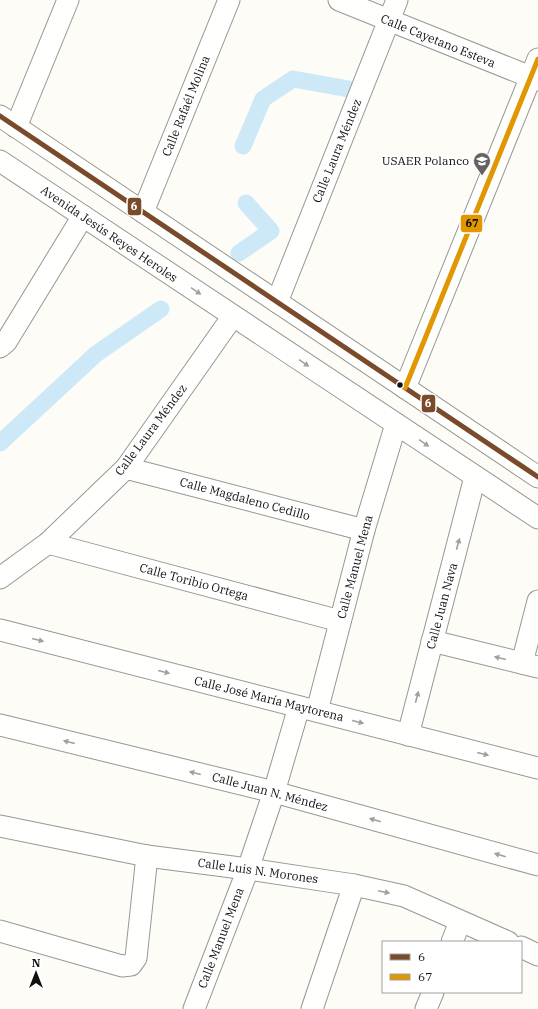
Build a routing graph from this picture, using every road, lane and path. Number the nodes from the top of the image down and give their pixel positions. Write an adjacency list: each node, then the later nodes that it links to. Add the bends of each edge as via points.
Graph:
1 (68, 0): 7 (street)
2 (229, 0): 9 (street, Calle Rafaél Molina)
3 (339, 0): 5 (street, Calle Cayetano Esteva)
4 (397, 0): 5 (street, Calle Laura Méndez)
5 (389, 21): 6 (street, Calle Cayetano Esteva); 11 (street, Calle Laura Méndez)
6 (535, 72): 14 (street)
7 (8, 122): 9 (street)
8 (0, 161): 10 (street, Avenida Jesús Reyes Heroles)
9 (143, 212): 11 (street)
10 (83, 216): 12 (street, Avenida Jesús Reyes Heroles, one-way to 12); 13 (street)
11 (277, 302): 14 (street)
12 (233, 316): 15 (street, Avenida Jesús Reyes Heroles, one-way to 15); 16 (street, Calle Laura Méndez)
13 (2, 343)
14 (405, 388): 17 (street)
15 (396, 424): 18 (street, Avenida Jesús Reyes Heroles, one-way to 18); 20 (street, Calle Manuel Mena)
16 (126, 468): 20 (street, Calle Magdaleno Cedillo); 21 (street, Calle Laura Méndez)
17 (538, 476)
18 (475, 477): 19 (street, Avenida Jesús Reyes Heroles); 26 (street, Calle Juan Nava, one-way to 18)
19 (538, 518)
20 (364, 530): 24 (street, Calle Manuel Mena)
21 (48, 543): 22 (street, Calle Laura Méndez); 24 (street, Calle Toribio Ortega)
22 (0, 578)
23 (538, 601): 27 (street)
24 (340, 621): 28 (street, Calle Manuel Mena)
25 (0, 630): 28 (street, Calle José María Maytorena, one-way to 28)
26 (432, 641): 27 (street, one-way to 26); 30 (street, Calle Juan Nava, one-way to 26)
27 (530, 665)
28 (308, 709): 30 (street, Calle José María Maytorena, one-way to 30); 32 (street, Calle Manuel Mena)
29 (0, 725): 32 (street, Calle Juan N. Méndez, one-way to 29)
30 (408, 735): 31 (street, Calle José María Maytorena, one-way to 31)
31 (538, 768)
32 (274, 792): 35 (street, Calle Juan N. Méndez, one-way to 32); 36 (street, Calle Manuel Mena)
33 (0, 826): 34 (street, Calle Luis N. Morones)
34 (147, 856): 36 (street, Calle Luis N. Morones); 39 (street, via 136,958 131,965 122,966)
35 (538, 865)
36 (248, 869): 37 (street, Calle Luis N. Morones); 45 (street, Calle Manuel Mena)
37 (354, 885): 38 (street, Calle Luis N. Morones, one-way to 38, via 404,896); 46 (street)
38 (460, 922): 40 (street); 41 (street, Calle Luis N. Morones)
39 (0, 931)
40 (452, 941)
41 (506, 941)
42 (522, 947): 43 (street)
43 (538, 954)
44 (433, 993): 47 (street)
45 (194, 1009)
46 (312, 1009)
47 (426, 1009)

